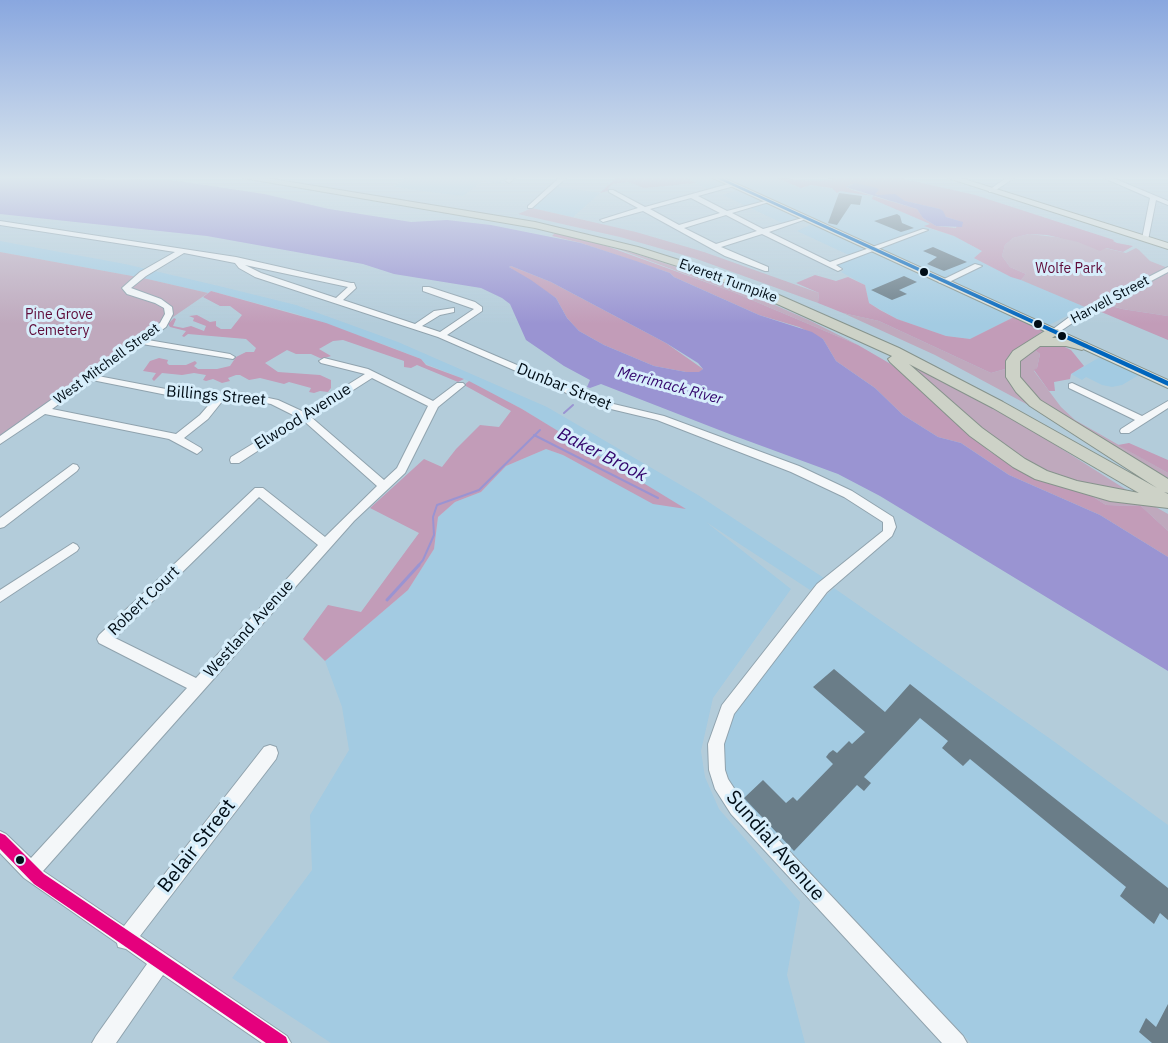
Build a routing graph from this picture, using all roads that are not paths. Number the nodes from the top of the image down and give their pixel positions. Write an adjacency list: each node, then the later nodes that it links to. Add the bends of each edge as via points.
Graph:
1 (41, 227): 16 (street)
2 (543, 227): 25 (highway, Everett Turnpike, via 649,254)
3 (567, 227): 54 (highway, Everett Turnpike, via 716,268 816,306 955,372)
4 (679, 227): 14 (street)
5 (753, 227): 11 (street)
6 (779, 227): 11 (street)
7 (822, 227): 15 (main road)
8 (1106, 227): 12 (main road)
9 (1148, 227): 12 (street)
10 (925, 230): 15 (street)
11 (764, 232): 14 (street); 18 (street)
12 (1146, 239): 13 (main road)
13 (1168, 246)
14 (715, 247): 20 (street)
15 (872, 250): 18 (street); 23 (main road)
16 (182, 251): 17 (street); 31 (street, West Mitchell Street, via 126,288 168,307 163,325)
17 (236, 260): 26 (street, Dunbar Street, via 258,275); 26 (street, via 351,285)
18 (830, 264): 21 (street)
19 (978, 266): 23 (street)
20 (765, 269)
21 (838, 269)
22 (1168, 269): 29 (street, Harvell Street)
23 (942, 282): 29 (main road)
24 (426, 289): 30 (street, via 479,309)
25 (768, 295): 55 (highway, Everett Turnpike, via 927,367); 55 (highway, via 888,354 976,432 1041,475 1074,486)
26 (337, 301): 28 (street, Dunbar Street)
27 (451, 310): 28 (street, via 437,313)
28 (415, 327): 30 (street, Dunbar Street)
29 (1053, 332): 32 (highway); 33 (main road)
30 (441, 335): 56 (street, Dunbar Street, via 598,403 660,418 795,469 848,494)
31 (141, 341): 34 (street); 37 (street, West Mitchell Street)
32 (1037, 343): 33 (highway); 54 (highway, via 1013,361 1013,377 1021,389 1043,408)
33 (1082, 346): 38 (main road)
34 (230, 357)
35 (324, 361): 36 (street)
36 (372, 374): 43 (street); 45 (street, Elwood Avenue)
37 (91, 377): 41 (street, Billings Street, via 192,397); 44 (street, West Mitchell Street)
38 (1168, 384)
39 (460, 385): 43 (street, Westland Avenue)
40 (1072, 386): 46 (street)
41 (221, 398): 45 (street, Billings Street, via 262,398); 48 (street)
42 (1168, 404): 46 (street)
43 (434, 405): 53 (street, Westland Avenue, via 401,470)
44 (43, 410): 48 (street); 49 (street, West Mitchell Street)
45 (304, 416): 51 (street, Elwood Avenue); 53 (street, Billings Street)
46 (1143, 420): 47 (street)
47 (1125, 431)
48 (178, 438): 50 (street)
49 (0, 441)
50 (197, 450)
51 (235, 460)
52 (73, 468): 57 (street)
53 (384, 486): 58 (street, Westland Avenue)
54 (1168, 488)
55 (1168, 503)
56 (889, 520): 69 (street, Sundial Avenue, via 888,533 822,588 740,693 722,721 715,756 721,783 737,808)
57 (0, 524)
58 (326, 545): 61 (street, Westland Avenue); 61 (street, Robert Court, via 259,491 104,639)
59 (73, 548): 60 (street)
60 (0, 597)
61 (198, 686): 64 (street, Westland Avenue)
62 (270, 753): 65 (street, Belair Street)
63 (0, 840): 64 (street)
64 (30, 872): 65 (street)
65 (125, 940): 66 (street)
66 (160, 962): 67 (street); 68 (street)
67 (103, 1043)
68 (280, 1043)
69 (956, 1043)

